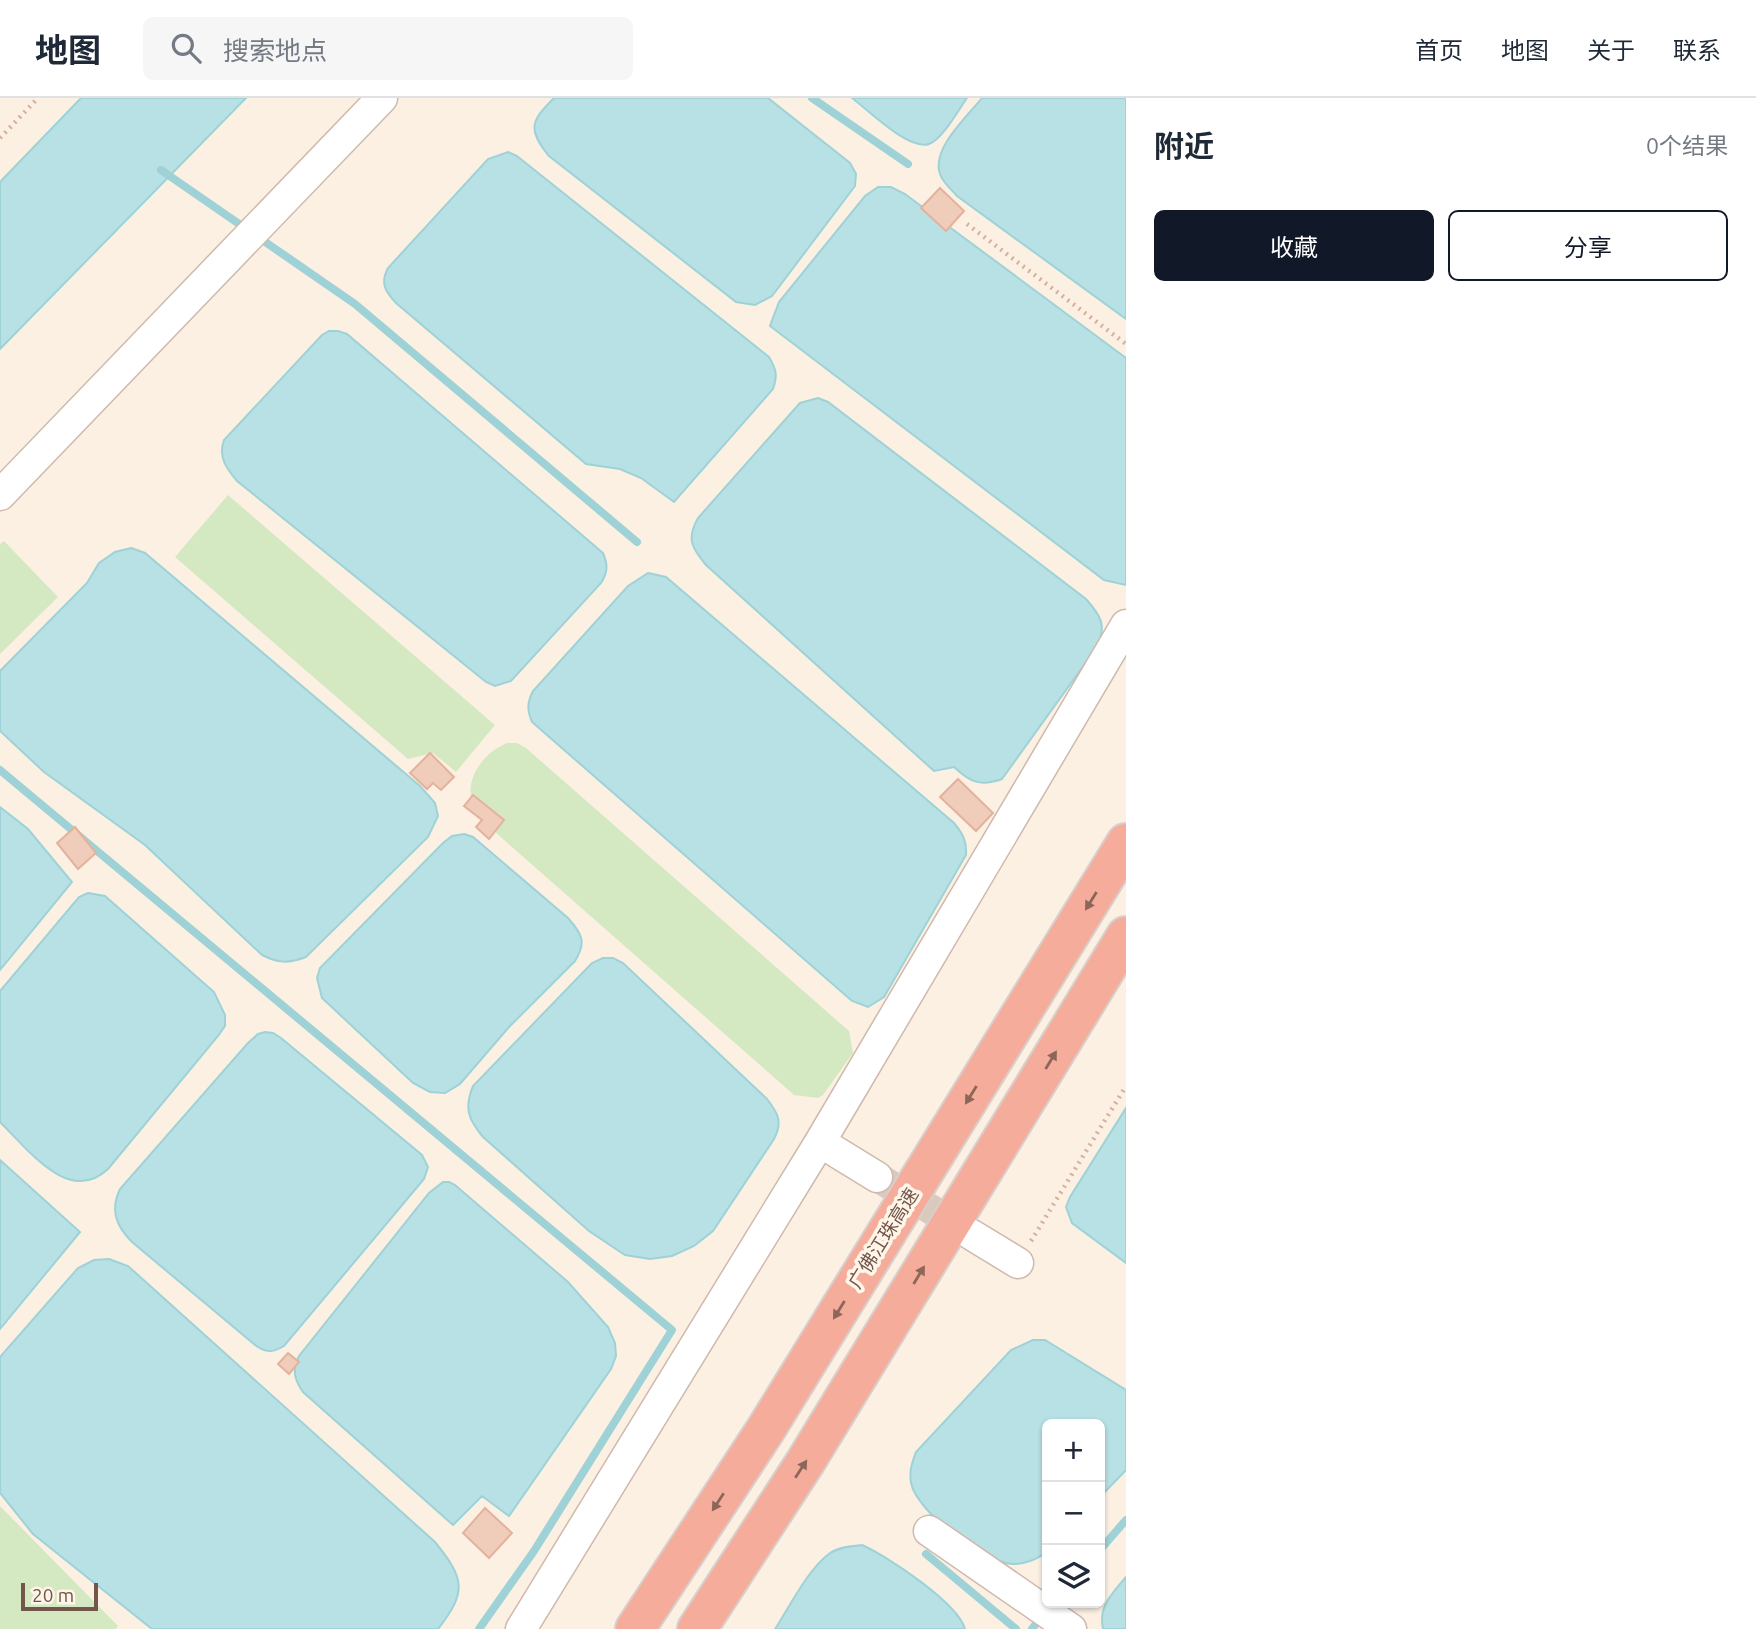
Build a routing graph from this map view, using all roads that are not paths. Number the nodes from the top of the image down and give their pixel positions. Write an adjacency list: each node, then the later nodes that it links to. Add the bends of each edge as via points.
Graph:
1 (383, 98): 2 (street)
2 (0, 495)
3 (1126, 625): 6 (street)
4 (1126, 843): 12 (highway, 广佛江珠高速, one-way to 12, via 766,1429)
5 (1126, 936): 13 (highway, one-way to 5, via 806,1461)
6 (820, 1142): 7 (street); 11 (street)
7 (877, 1177)
8 (972, 1235): 9 (street)
9 (1018, 1263)
10 (929, 1531): 14 (street)
11 (521, 1629)
12 (635, 1629)
13 (697, 1629)
14 (1071, 1629)

